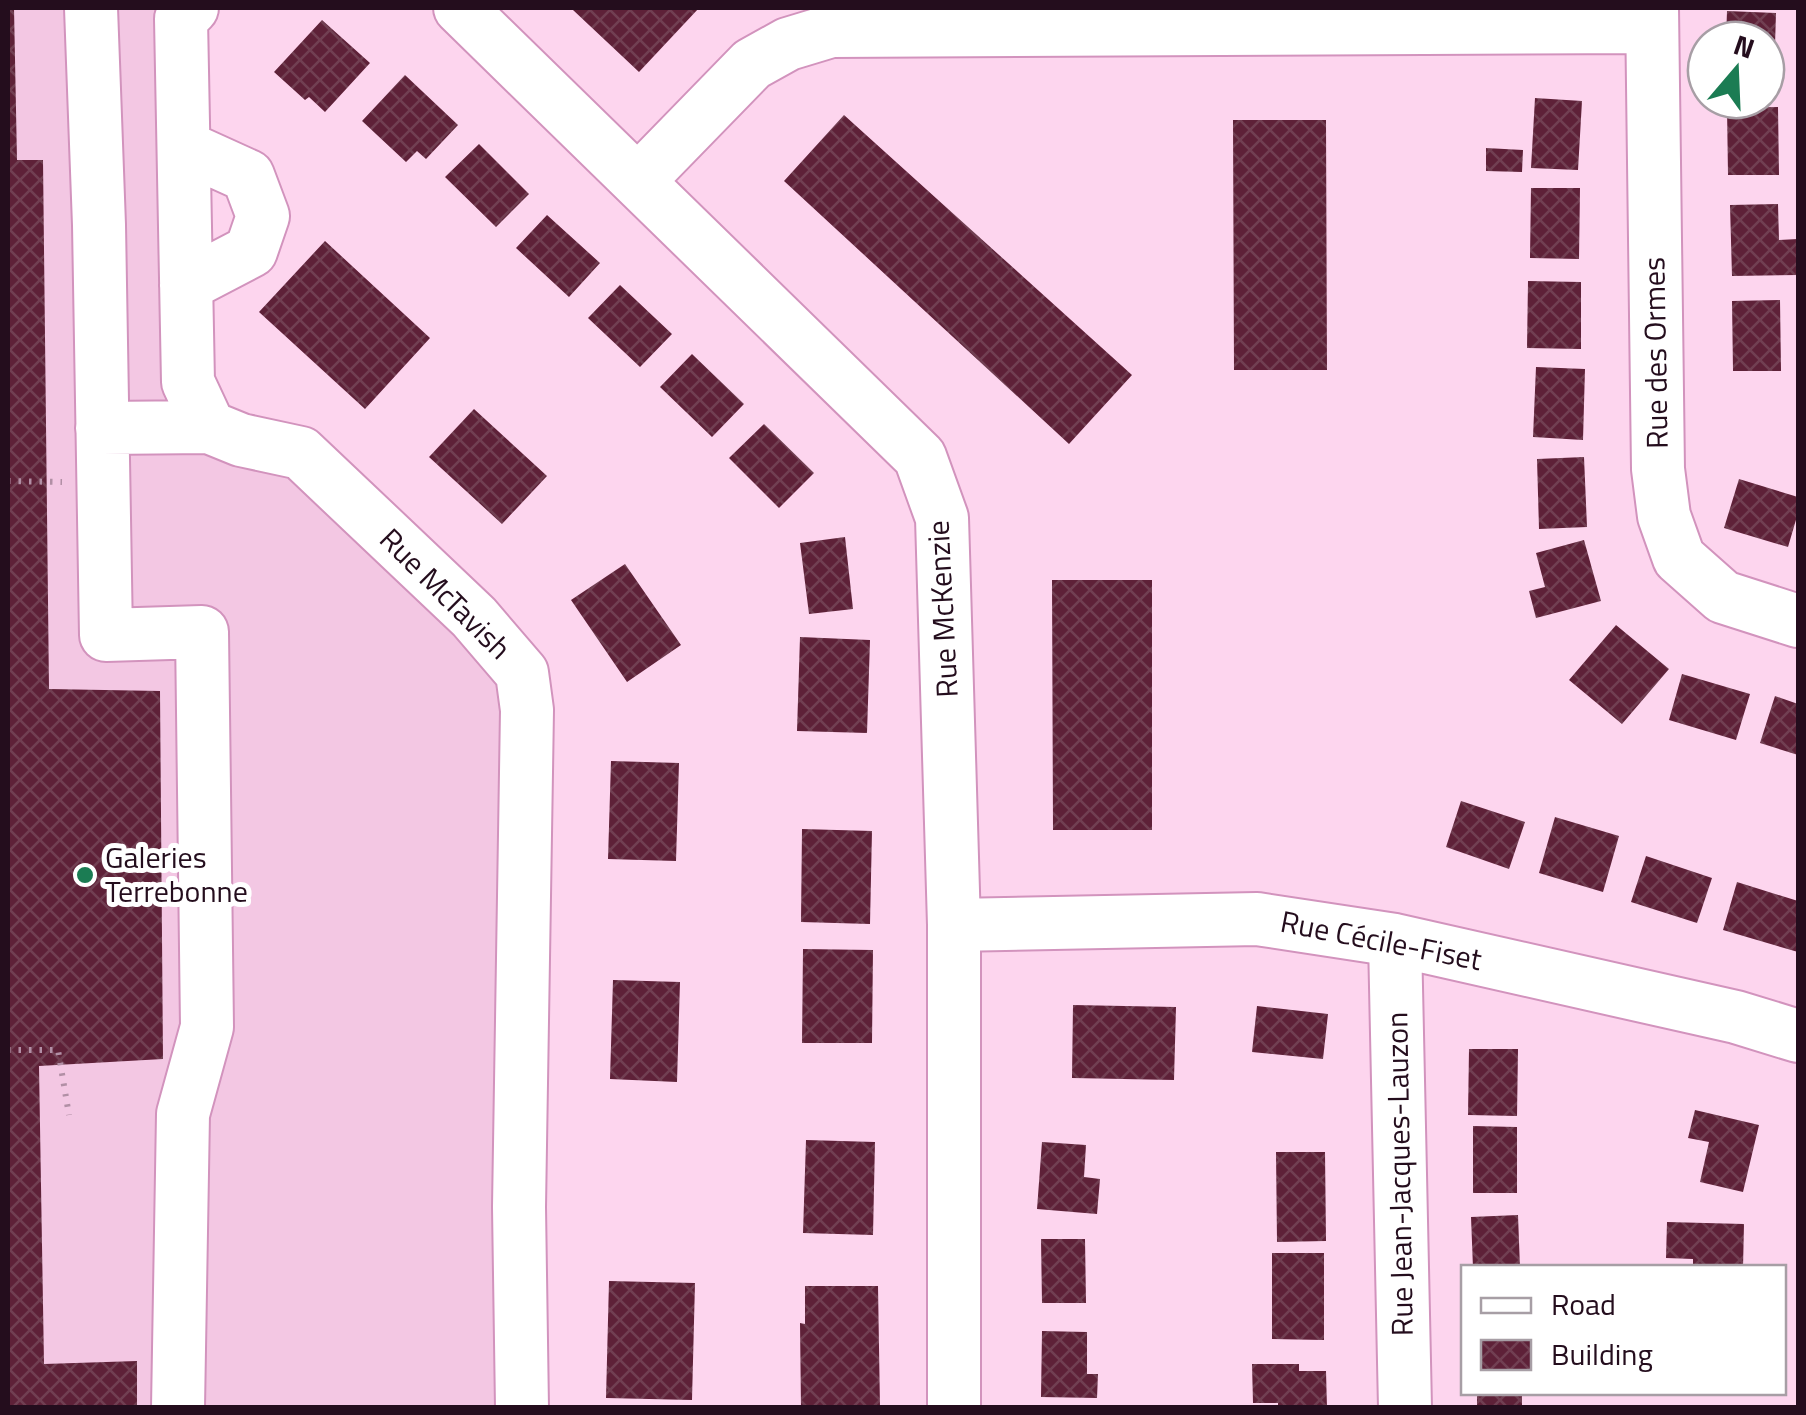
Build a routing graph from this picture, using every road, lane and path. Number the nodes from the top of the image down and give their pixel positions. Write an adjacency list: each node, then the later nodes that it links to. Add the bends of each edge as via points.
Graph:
1 (91, 8): 9 (street)
2 (192, 8): 5 (street, via 181,19)
3 (460, 8): 6 (street, Rue McKenzie)
4 (1651, 17): 6 (street, via 832,32 788,44 752,64); 12 (street, Rue des Ormes, via 1664,516 1680,558 1722,597)
5 (184, 147): 7 (street); 7 (street, via 248,176 264,216 251,251)
6 (639, 180): 13 (street, Rue McKenzie, via 920,457 942,518)
7 (186, 285): 8 (street, via 188,382)
8 (209, 427): 9 (street, Rue McTavish); 19 (street, Rue McTavish, via 301,453 474,617 522,672)
9 (102, 428): 11 (street)
10 (8, 482): 11 (path)
11 (103, 482): 18 (street, via 106,634 202,632 207,1027 182,1114)
12 (1798, 621)
13 (954, 925): 14 (street, Rue Cécile-Fiset, via 1258,919); 20 (street, Rue McKenzie)
14 (1395, 940): 15 (street, Rue Cécile-Fiset); 21 (street, Rue Jean-Jacques-Lauzon)
15 (1798, 1036)
16 (8, 1050): 17 (path, via 58,1050)
17 (69, 1115)
18 (178, 1408)
19 (522, 1408)
20 (954, 1408)
21 (1405, 1408)

